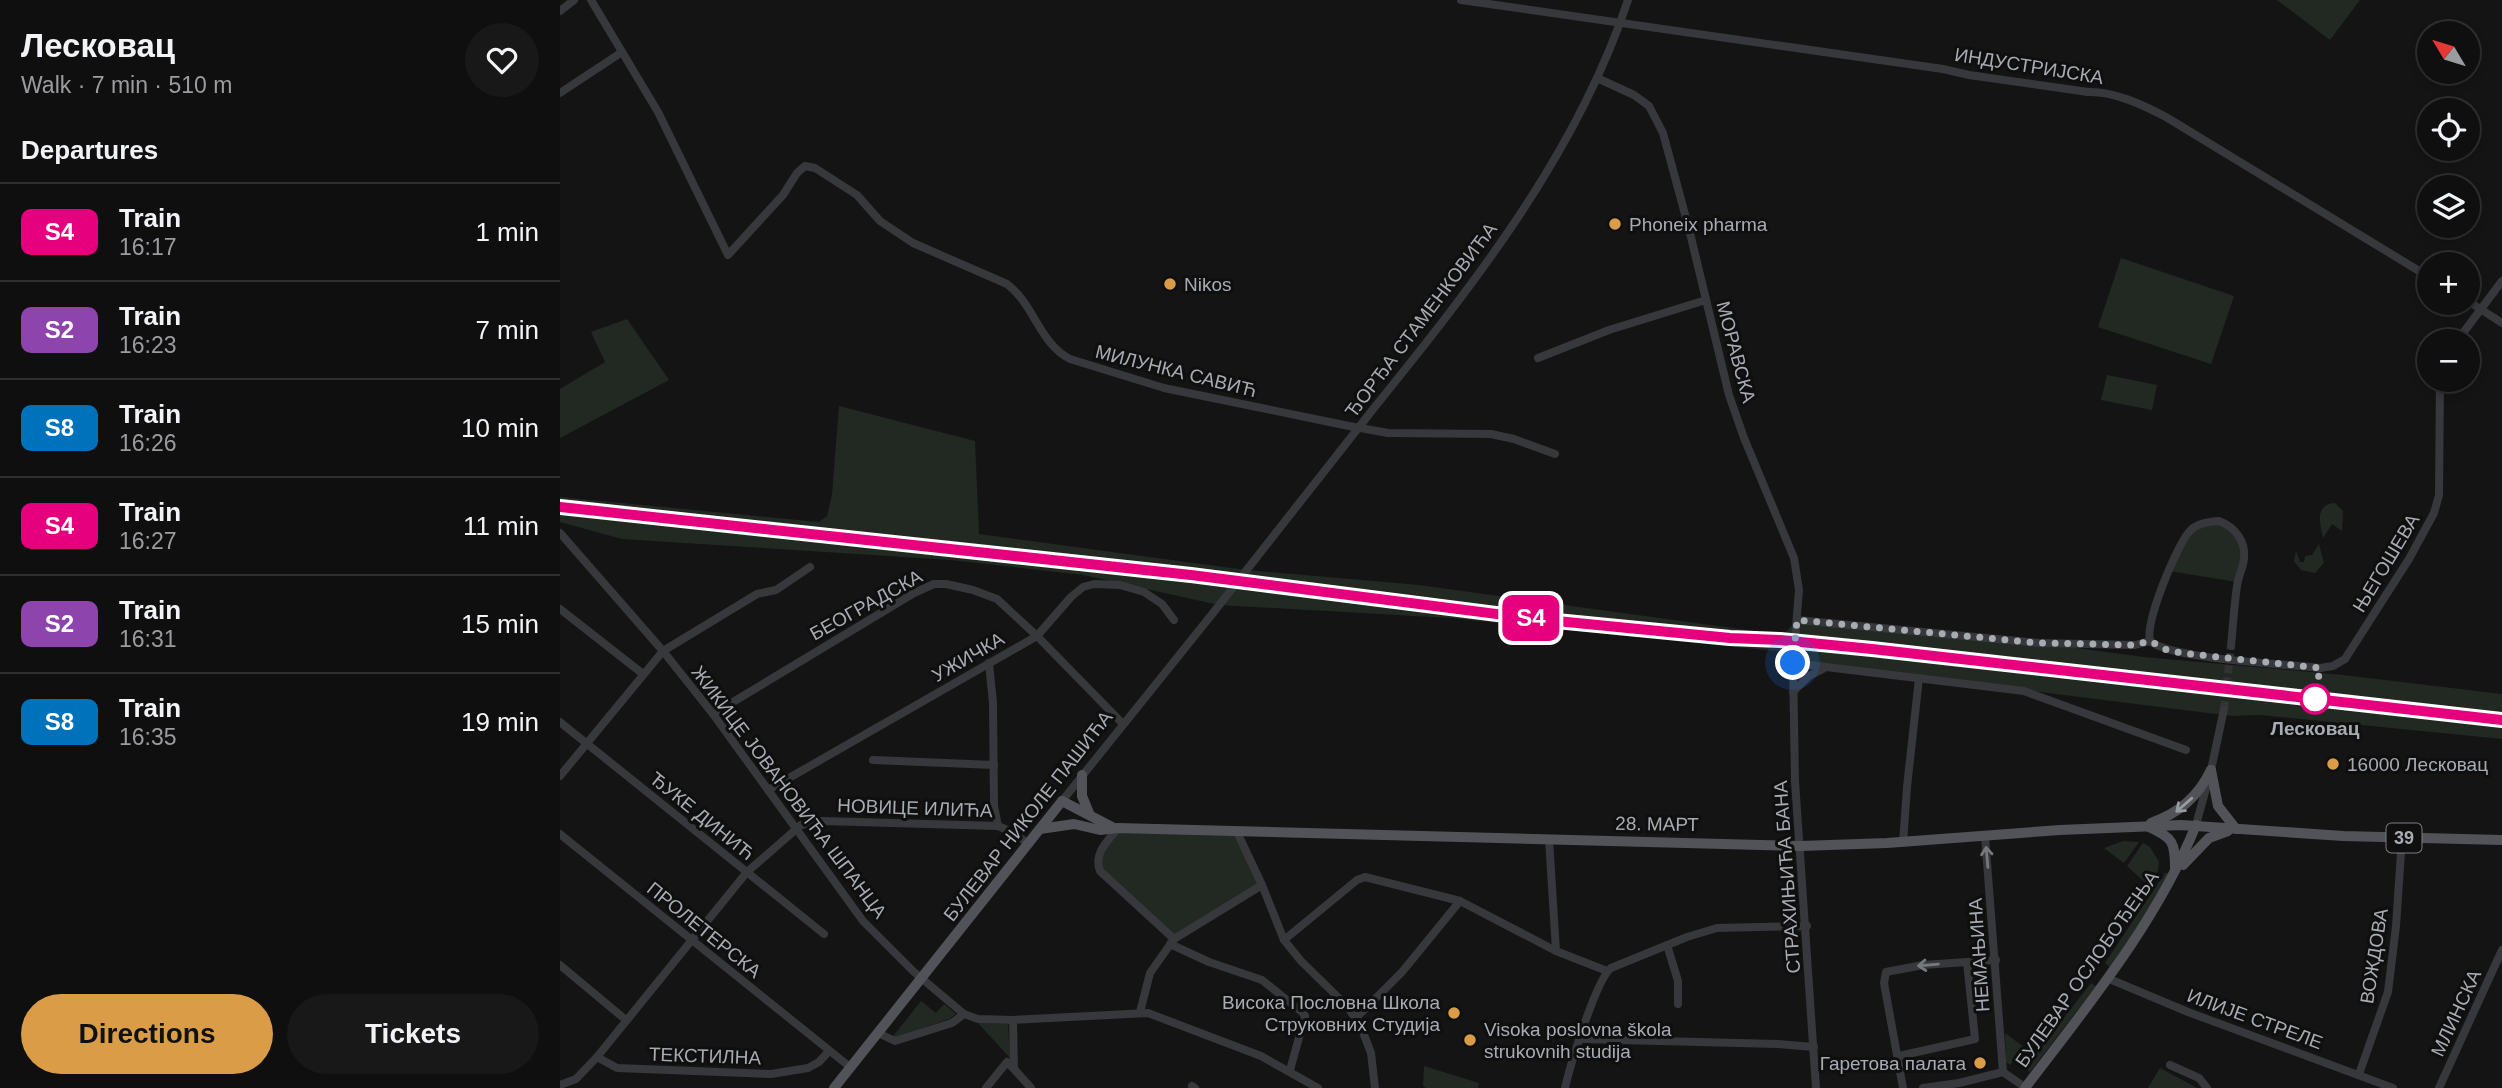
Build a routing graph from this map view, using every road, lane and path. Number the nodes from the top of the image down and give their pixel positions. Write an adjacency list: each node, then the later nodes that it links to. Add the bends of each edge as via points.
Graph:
1 (574, 0): 5 (street)
2 (591, 0): 7 (street)
3 (1461, 0): 6 (street, ИНДУСТРИЈСКА)
4 (1628, 0): 6 (street, ЂОРЂА СТАМЕНКОВИЋА)
5 (560, 11)
6 (1620, 23): 8 (street, ЂОРЂА СТАМЕНКОВИЋА); 10 (street, ИНДУСТРИЈСКА, via 2100,92 2166,117)
7 (622, 52): 9 (street); 17 (street, МИЛУНКА САВИЋ, via 658,112 728,255 797,173 805,166 815,168 857,195 880,221 913,243 1016,290 1048,342 1070,359 1164,388)
8 (1597, 78): 12 (street, МОРАВСКА, via 1649,106 1663,132); 17 (street, ЂОРЂА СТАМЕНКОВИЋА, via 1503,242)
9 (560, 93)
10 (2417, 269)
11 (2502, 281): 13 (street)
12 (1706, 300): 15 (street); 24 (street, МОРАВСКА, via 1729,396 1794,558)
13 (2480, 310): 14 (street)
14 (2502, 323)
15 (1538, 358)
16 (2440, 392): 26 (street, ЊЕГОШЕВА, via 2439,495 2434,513 2350,653 2333,666 2320,668 2167,650)
17 (1359, 428): 18 (street, МИЛУНКА САВИЋ, via 1388,433 1491,434); 21 (street, ЂОРЂА СТАМЕНКОВИЋА)
18 (1555, 454)
19 (560, 533): 28 (street, ЖИКИЦЕ ЈОВАНОВИЋА ШПАНЦА)
20 (810, 567): 28 (street)
21 (1249, 567): 38 (street, БУЛЕВАР НИКОЛЕ ПАШИЋА, bridge)
22 (560, 609): 32 (street)
23 (1174, 620): 25 (street, УЖИЧКА, via 1162,604 1144,592 1094,584 1072,597)
24 (1797, 620): 26 (street, via 2039,643 2135,645); 30 (street, МОРАВСКА)
25 (1037, 636): 29 (street, УЖИЧКА); 36 (street, БЕОГРАДСКА, via 993,597 957,585 934,584); 38 (street, БЕОГРАДСКА)
26 (2150, 641): 27 (street, via 2148,627 2156,603 2186,537 2196,525 2219,521 2233,529 2244,550)
27 (2231, 646)
28 (663, 652): 32 (street); 36 (street, ЖИКИЦЕ ЈОВАНОВИЋА ШПАНЦА)
29 (989, 663): 42 (street); 46 (street, УЖИЧКА)
30 (1793, 663): 31 (street); 34 (street, СТРАХИЊИЋА БАНА)
31 (1828, 667): 33 (street); 34 (street, via 1816,671)
32 (643, 674): 39 (street)
33 (1919, 678): 40 (street, via 2024,691); 63 (street)
34 (1793, 692): 65 (street, СТРАХИЊИЋА БАНА)
35 (2224, 709): 43 (street, БУЛЕВАР ОСЛОБОЂЕЊА)
36 (713, 713): 46 (street, ЖИКИЦЕ ЈОВАНОВИЋА ШПАНЦА)
37 (560, 722): 39 (street, ЂУКЕ ДИНИЋ)
38 (1123, 724): 44 (street, БУЛЕВАР НИКОЛЕ ПАШИЋА)
39 (587, 744): 45 (street); 66 (street, ЂУКЕ ДИНИЋ)
40 (2186, 750)
41 (873, 760): 42 (street)
42 (994, 765): 51 (street)
43 (2211, 770): 50 (street, БУЛЕВАР ОСЛОБОЂЕЊА); 52 (main road, one-way to 52, via 2202,789 2182,808); 55 (main road, via 2218,806)
44 (1082, 775): 47 (street, БУЛЕВАР НИКОЛЕ ПАШИЋА); 48 (main road, via 1083,802)
45 (560, 776)
46 (768, 790): 53 (street, ЖИКИЦЕ ЈОВАНОВИЋА ШПАНЦА)
47 (1062, 802): 48 (main road, 28. МАРТ); 49 (main road); 56 (main road, БУЛЕВАР НИКОЛЕ ПАШИЋА)
48 (1091, 817): 54 (main road, 28. МАРТ)
49 (1082, 824): 54 (main road, 28. МАРТ, via 1100,830); 56 (main road, 28. МАРТ)
50 (2196, 825): 52 (main road, 28. МАРТ); 55 (main road, 39); 67 (main road, БУЛЕВАР ОСЛОБОЂЕЊА)
51 (998, 826): 53 (street, НОВИЦЕ ИЛИЋА, via 822,821); 64 (street, НОВИЦЕ ИЛИЋА)
52 (2145, 826): 59 (main road, 28. МАРТ); 67 (main road, via 2172,842)
53 (796, 828): 66 (street); 83 (street, ЖИКИЦЕ ЈОВАНОВИЋА ШПАНЦА, via 863,921)
54 (1117, 828): 57 (main road, 28. МАРТ); 74 (street, via 1098,855 1100,871)
55 (2236, 828): 60 (main road, 39); 67 (main road, via 2208,838)
56 (1040, 829): 64 (main road, БУЛЕВАР НИКОЛЕ ПАШИЋА)
57 (1237, 832): 61 (main road, 28. МАРТ); 68 (street)
58 (560, 834): 72 (street, ПРОЛЕТЕРСКА)
59 (1985, 836): 63 (main road, 28. МАРТ); 78 (street, НЕМАЊИНА, one-way to 59)
60 (2402, 838): 62 (main road, 39); 101 (street, ВОЖДОВА, via 2388,992)
61 (1549, 839): 65 (main road, 28. МАРТ); 77 (street)
62 (2502, 840)
63 (1903, 843): 65 (main road, 28. МАРТ)
64 (1029, 844): 83 (main road, БУЛЕВАР НИКОЛЕ ПАШИЋА)
65 (1801, 846): 70 (street, СТРАХИЊИЋА БАНА)
66 (747, 872): 71 (street, ЂУКЕ ДИНИЋ); 72 (street)
67 (2176, 873): 82 (main road, БУЛЕВАР ОСЛОБОЂЕЊА)
68 (1262, 885): 73 (street); 74 (street)
69 (1460, 901): 73 (street, via 1360,877); 77 (street); 87 (street, via 1402,972)
70 (1807, 926): 75 (street, via 1717,928); 92 (street, СТРАХИЊИЋА БАНА)
71 (824, 934)
72 (692, 940): 88 (street); 93 (street, ПРОЛЕТЕРСКА)
73 (1283, 940): 87 (street)
74 (1172, 941): 85 (street, via 1150,973); 99 (street, via 1199,957 1262,980 1303,1013)
75 (1667, 945): 81 (street); 84 (street, via 1678,981)
76 (2502, 950): 115 (street, МЛИНСКА)
77 (1556, 951): 81 (street)
78 (1996, 960): 79 (street); 100 (street, НЕМАЊИНА)
79 (1967, 962): 94 (street, via 1975,1038); 94 (street, one-way to 94, via 1886,972 1884,983)
80 (560, 965): 88 (street)
81 (1607, 971): 91 (street)
82 (2107, 978): 101 (street, ИЛИЈЕ СТРЕЛЕ); 112 (main road, БУЛЕВАР ОСЛОБОЂЕЊА)
83 (921, 979): 86 (street, ЖИКИЦЕ ЈОВАНОВИЋА ШПАНЦА); 90 (main road, БУЛЕВАР НИКОЛЕ ПАШИЋА)
84 (1678, 1004)
85 (1140, 1012): 89 (street); 99 (street)
86 (964, 1014): 89 (street); 90 (street, via 952,1023 895,1041)
87 (1356, 1018): 107 (street, via 1370,1047)
88 (626, 1020): 95 (street)
89 (1013, 1020): 98 (street)
90 (878, 1033): 97 (main road, БУЛЕВАР НИКОЛЕ ПАШИЋА)
91 (1580, 1039): 92 (street); 108 (street)
92 (1814, 1047): 109 (street, СТРАХИЊИЋА БАНА)
93 (829, 1051): 95 (street, ТЕКСТИЛНА, via 808,1068 771,1074 617,1068); 97 (street)
94 (1899, 1056): 110 (street)
95 (597, 1057): 102 (street, via 576,1079)
96 (2170, 1065): 113 (street, via 2199,1078)
97 (850, 1067): 103 (main road, БУЛЕВАР НИКОЛЕ ПАШИЋА)
98 (1014, 1069): 104 (street, via 1007,1062); 105 (street)
99 (1290, 1070): 106 (street)
100 (2003, 1072): 111 (street); 112 (street)
101 (2359, 1074): 114 (street, ИЛИЈЕ СТРЕЛЕ)
102 (560, 1084)
103 (834, 1088)
104 (986, 1088)
105 (1031, 1088)
106 (1318, 1088)
107 (1375, 1088)
108 (1565, 1088)
109 (1816, 1088)
110 (1903, 1088)
111 (1923, 1088)
112 (2026, 1088)
113 (2207, 1088)
114 (2393, 1088)
115 (2439, 1088)

